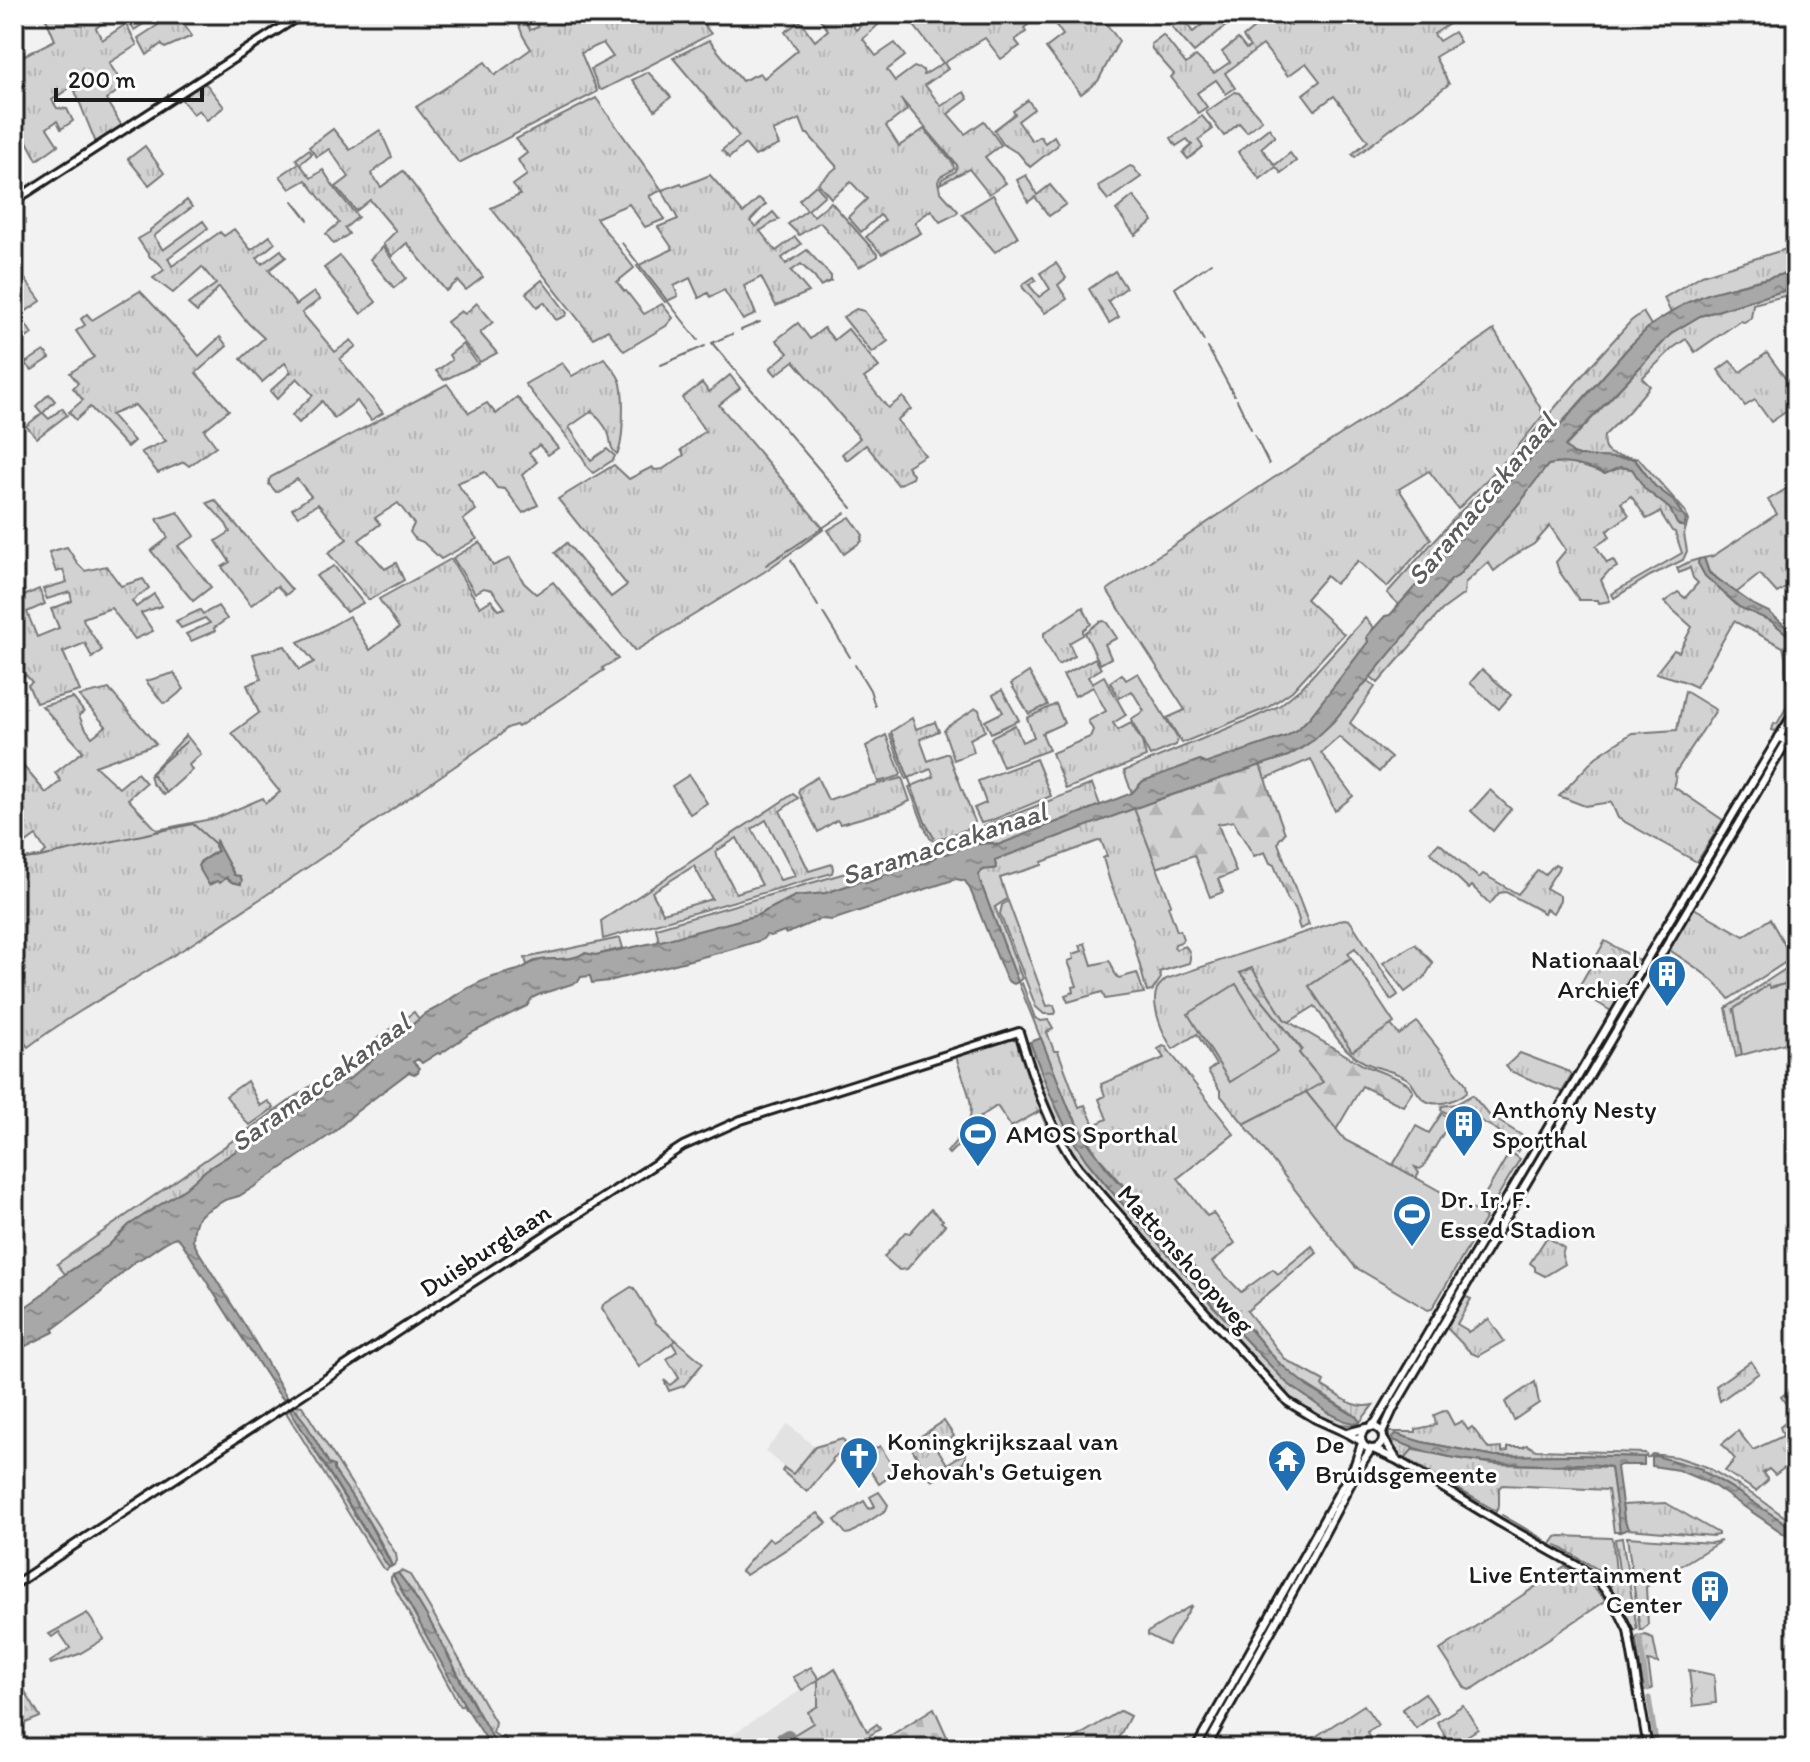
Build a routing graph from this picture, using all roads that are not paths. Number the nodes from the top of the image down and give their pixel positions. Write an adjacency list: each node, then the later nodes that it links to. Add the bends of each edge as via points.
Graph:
1 (302, 14): 2 (street)
2 (14, 201)
3 (1796, 709): 5 (street)
4 (1796, 723): 6 (street)
5 (1779, 737): 6 (street); 9 (street)
6 (1787, 741): 7 (street); 9 (street)
7 (1796, 746)
8 (1019, 1032): 12 (street, Mattonshoopweg, via 1050,1120 1078,1168 1288,1402); 18 (street, Duisburglaan, via 741,1120 683,1146)
9 (1541, 1149): 10 (street)
10 (1508, 1205): 11 (street); 13 (street, via 1393,1409)
11 (1368, 1428): 12 (street); 13 (street, via 1377,1428); 14 (street)
12 (1347, 1433): 14 (street, Mattonshoopweg)
13 (1383, 1436): 15 (street, via 1381,1445); 16 (street)
14 (1361, 1442): 15 (street); 17 (street)
15 (1372, 1449): 16 (street); 17 (street)
16 (1397, 1460): 25 (street, via 1581,1568 1605,1588 1628,1630)
17 (1330, 1516): 19 (street); 20 (street)
18 (14, 1585)
19 (1250, 1650): 20 (street); 21 (street)
20 (1258, 1654): 22 (street)
21 (1237, 1674): 22 (street); 23 (street)
22 (1244, 1678): 24 (street)
23 (1196, 1748)
24 (1206, 1748)
25 (1648, 1748)

